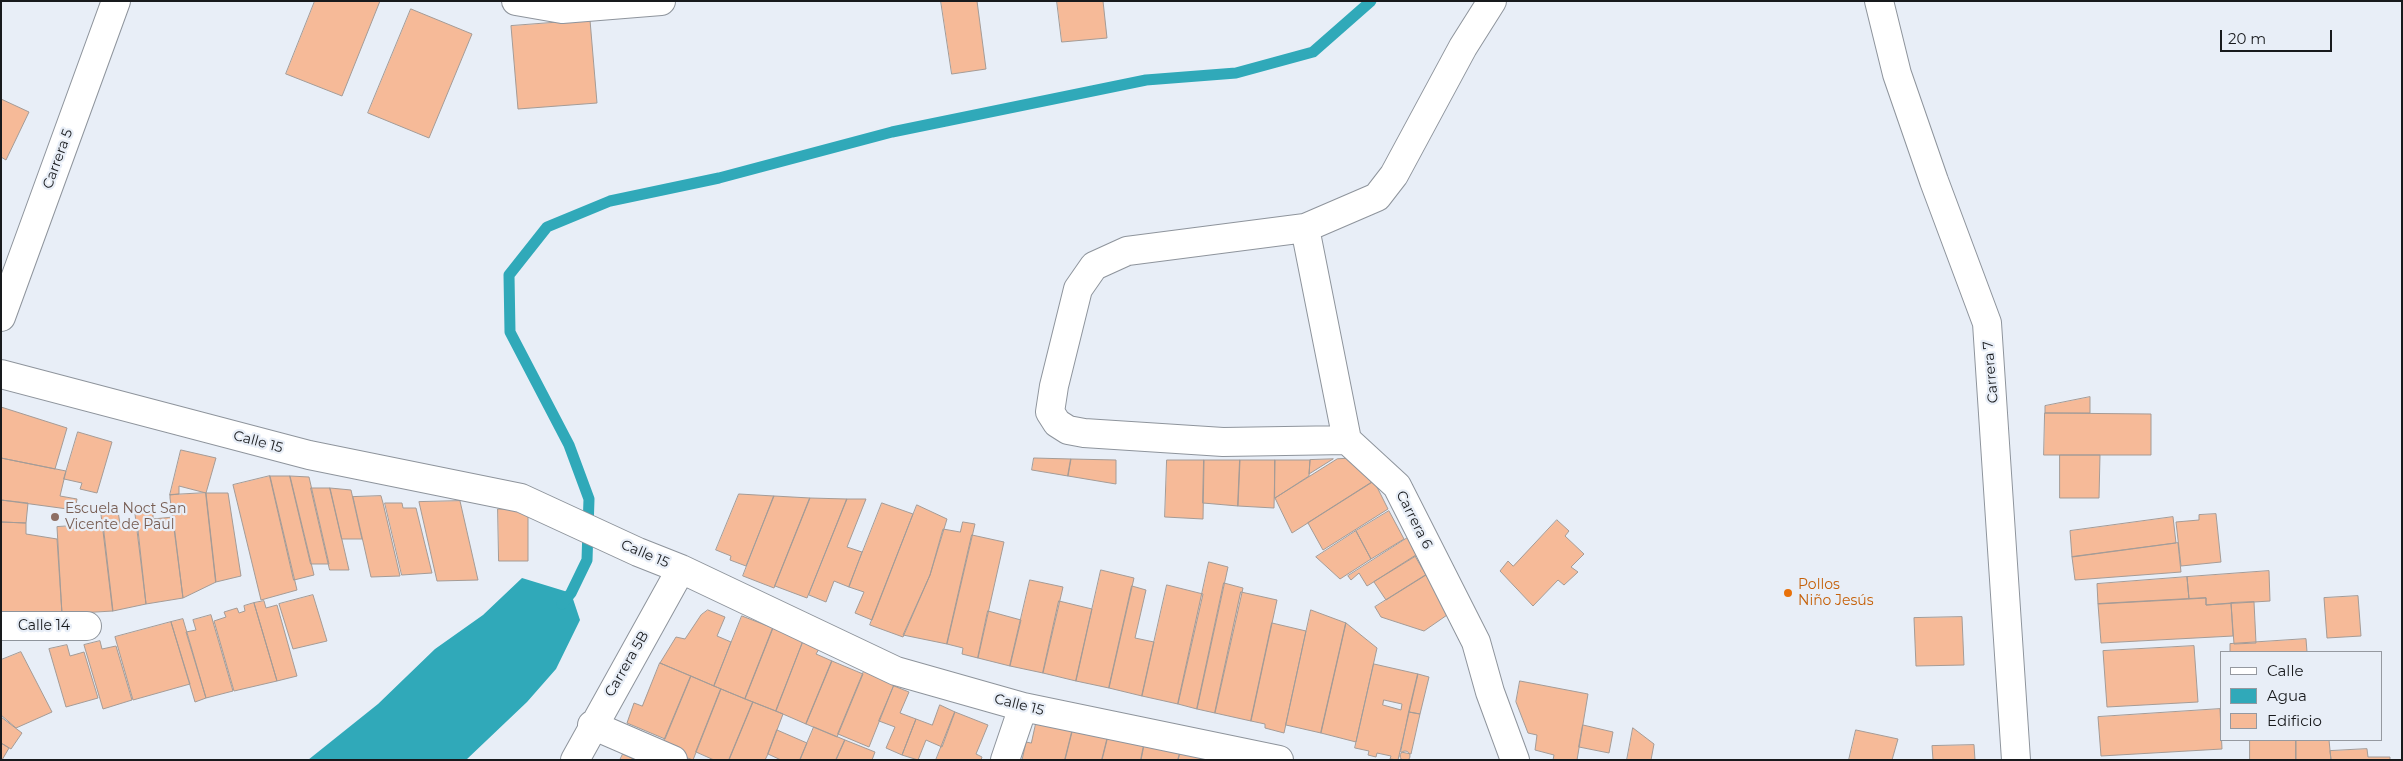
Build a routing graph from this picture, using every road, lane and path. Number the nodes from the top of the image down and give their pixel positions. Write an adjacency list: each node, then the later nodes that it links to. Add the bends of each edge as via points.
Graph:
1 (116, 1): 7 (street, Carrera 5)
2 (516, 1): 3 (street, via 562,10)
3 (661, 1)
4 (1492, 1): 6 (street, via 1394,175 1377,198)
5 (1879, 1): 20 (street, Carrera 7, via 1897,74 1987,323)
6 (1305, 228): 9 (street); 9 (street, via 1127,251 1094,266 1078,289 1050,412 1057,424 1084,433 1223,442)
7 (1, 318)
8 (1, 374): 10 (street, Calle 15, via 309,455 521,498)
9 (1347, 440): 19 (street, Carrera 6, via 1397,486 1476,642)
10 (681, 569): 13 (street, Calle 15, via 896,671); 14 (street, Carrera 5B)
11 (1, 626): 12 (street, Calle 14)
12 (87, 626)
13 (1023, 707): 17 (street); 18 (street, Calle 15)
14 (592, 725): 15 (street, Carrera 5B); 16 (street)
15 (575, 760)
16 (672, 760)
17 (1005, 760)
18 (1279, 760)
19 (1515, 760)
20 (2016, 760)

